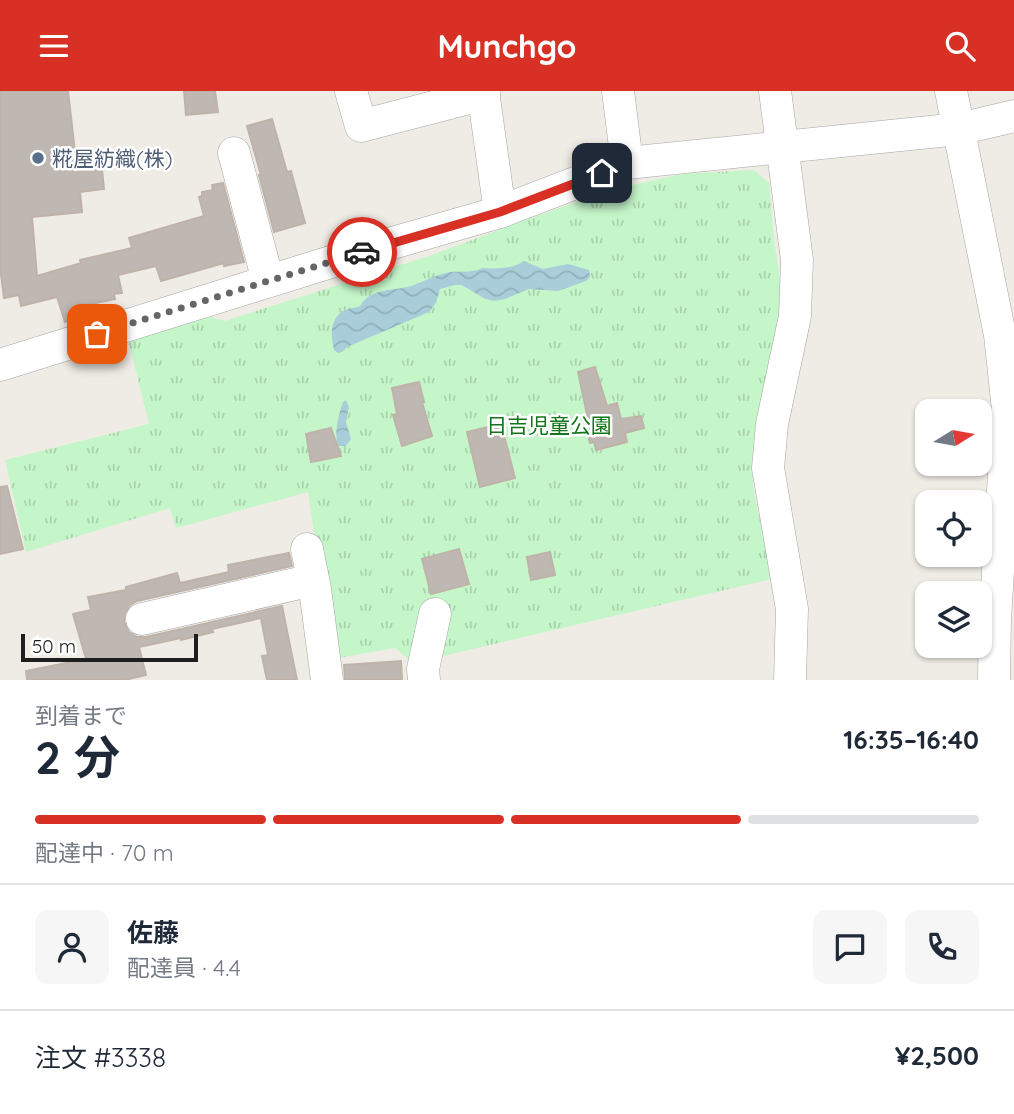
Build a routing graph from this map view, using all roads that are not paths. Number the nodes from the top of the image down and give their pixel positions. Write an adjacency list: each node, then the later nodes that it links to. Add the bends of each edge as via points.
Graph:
1 (351, 91): 5 (street, via 362,126)
2 (618, 91): 10 (street)
3 (775, 91): 8 (street)
4 (951, 91): 7 (street)
5 (483, 93): 11 (street)
6 (1014, 116): 7 (street)
7 (958, 129): 8 (street); 21 (street, via 1000,335 1008,410)
8 (783, 147): 10 (street); 20 (street, via 797,260 795,316 772,424 768,468 792,609)
9 (234, 153): 12 (street)
10 (627, 163): 11 (street)
11 (500, 212): 12 (street)
12 (268, 282): 13 (street)
13 (0, 365)
14 (307, 549): 15 (street)
15 (313, 580): 17 (street); 18 (street)
16 (435, 614): 19 (street)
17 (142, 619)
18 (327, 680)
19 (424, 680)
20 (790, 680)
21 (994, 680)

